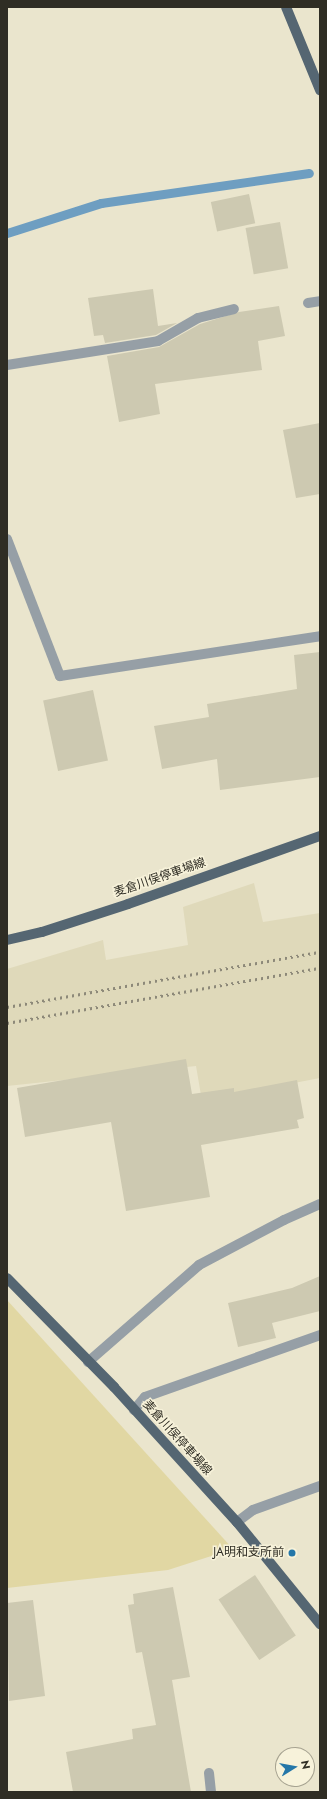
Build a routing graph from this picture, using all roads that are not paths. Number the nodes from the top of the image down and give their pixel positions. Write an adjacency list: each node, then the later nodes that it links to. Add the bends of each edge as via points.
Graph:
1 (286, 7): 2 (main road)
2 (320, 90)
3 (320, 301): 4 (street)
4 (308, 303)
5 (234, 309): 6 (street, via 198,318 158,341)
6 (7, 365)
7 (7, 539): 8 (street)
8 (11, 566): 9 (street, via 60,676)
9 (320, 636)
10 (320, 836): 11 (main road, 麦倉川俣停車場線, via 78,920)
11 (7, 940)
12 (320, 1204): 15 (street, via 199,1265)
13 (7, 1278): 15 (main road, 麦倉川俣停車場線)
14 (320, 1335): 16 (street, via 146,1397)
15 (88, 1362): 16 (main road, 麦倉川俣停車場線)
16 (134, 1410): 18 (main road, 麦倉川俣停車場線)
17 (320, 1486): 18 (street, via 253,1510)
18 (236, 1522): 19 (main road, 麦倉川俣停車場線)
19 (320, 1624)
20 (209, 1774): 21 (street)
21 (212, 1792)

